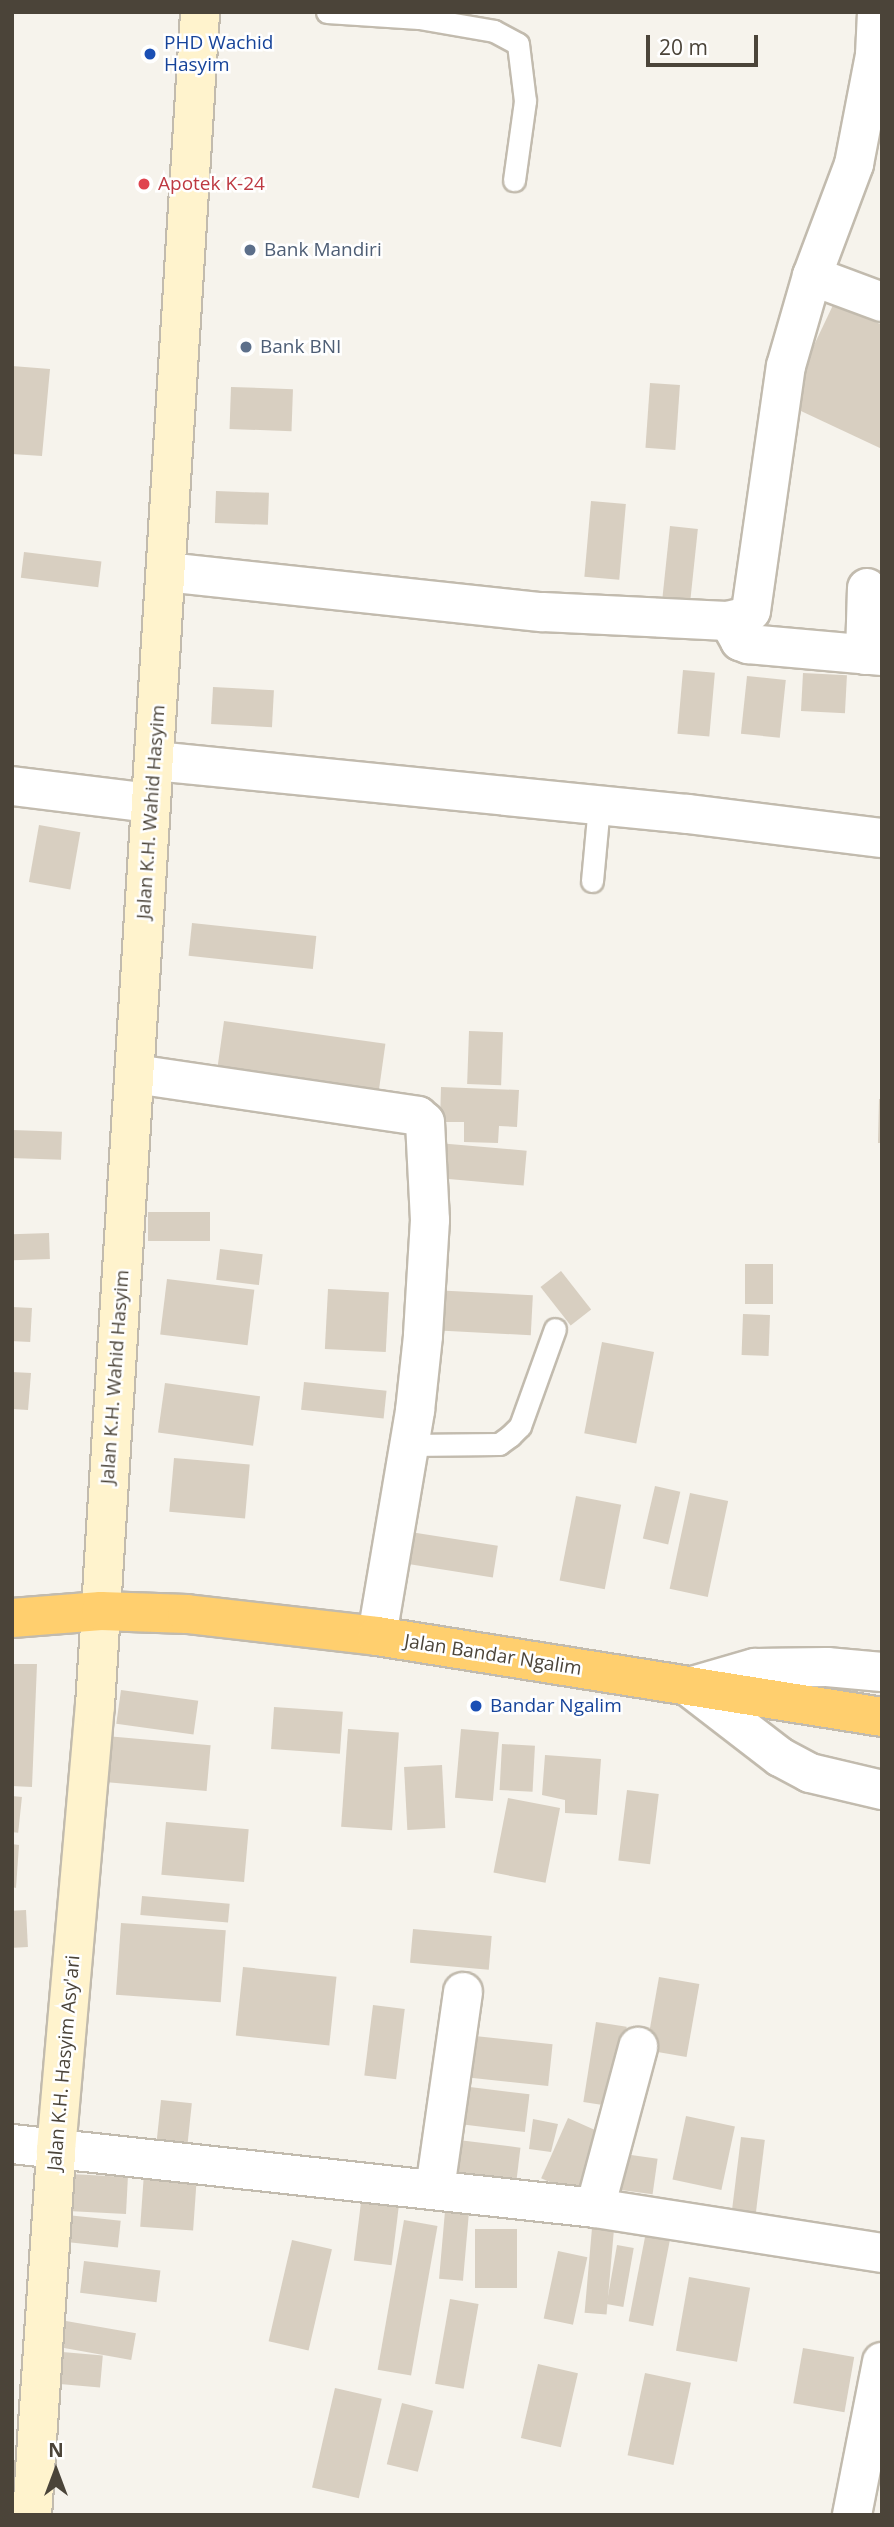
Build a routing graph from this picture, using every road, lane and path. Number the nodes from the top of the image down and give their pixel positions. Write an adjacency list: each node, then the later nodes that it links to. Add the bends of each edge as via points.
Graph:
1 (200, 12): 7 (main road, Jalan K.H. Wahid Hasyim)
2 (327, 12): 4 (lane, via 432,20 494,31 518,44 525,101)
3 (877, 12): 5 (street, via 875,55 853,164)
4 (514, 180)
5 (812, 276): 6 (street); 9 (street, via 786,366 751,611)
6 (882, 302)
7 (166, 572): 9 (street, via 543,612); 11 (main road, Jalan K.H. Wahid Hasyim)
8 (867, 588): 10 (street)
9 (729, 621): 10 (street, via 740,641 748,644)
10 (873, 655)
11 (155, 761): 13 (main road, Jalan K.H. Wahid Hasyim); 14 (street)
12 (12, 786): 13 (street)
13 (151, 803): 17 (main road, Jalan K.H. Wahid Hasyim)
14 (599, 806): 15 (street); 16 (lane)
15 (882, 838)
16 (592, 881)
17 (135, 1074): 19 (street, via 418,1116 425,1122 430,1220); 20 (main road, Jalan K.H. Wahid Hasyim)
18 (555, 1329): 19 (lane, via 520,1426 510,1436 499,1444)
19 (409, 1445): 22 (street)
20 (102, 1611): 21 (highway, Jalan Bandar Ngalim); 22 (highway, Jalan Bandar Ngalim, via 187,1614); 30 (main road, Jalan K.H. Hasyim Asy'ari)
21 (12, 1618)
22 (377, 1636): 24 (highway, Jalan Bandar Ngalim)
23 (882, 1672): 24 (street, via 755,1668)
24 (690, 1687): 25 (highway, Jalan Bandar Ngalim); 26 (street, via 780,1757 810,1773)
25 (882, 1717)
26 (882, 1790)
27 (463, 1992): 31 (street)
28 (638, 2047): 32 (street)
29 (12, 2144): 30 (street)
30 (56, 2150): 31 (street); 35 (main road, Jalan K.H. Hasyim Asy'ari)
31 (435, 2189): 32 (street)
32 (595, 2208): 33 (street)
33 (882, 2253)
34 (882, 2362): 36 (street)
35 (32, 2515)
36 (852, 2515)

